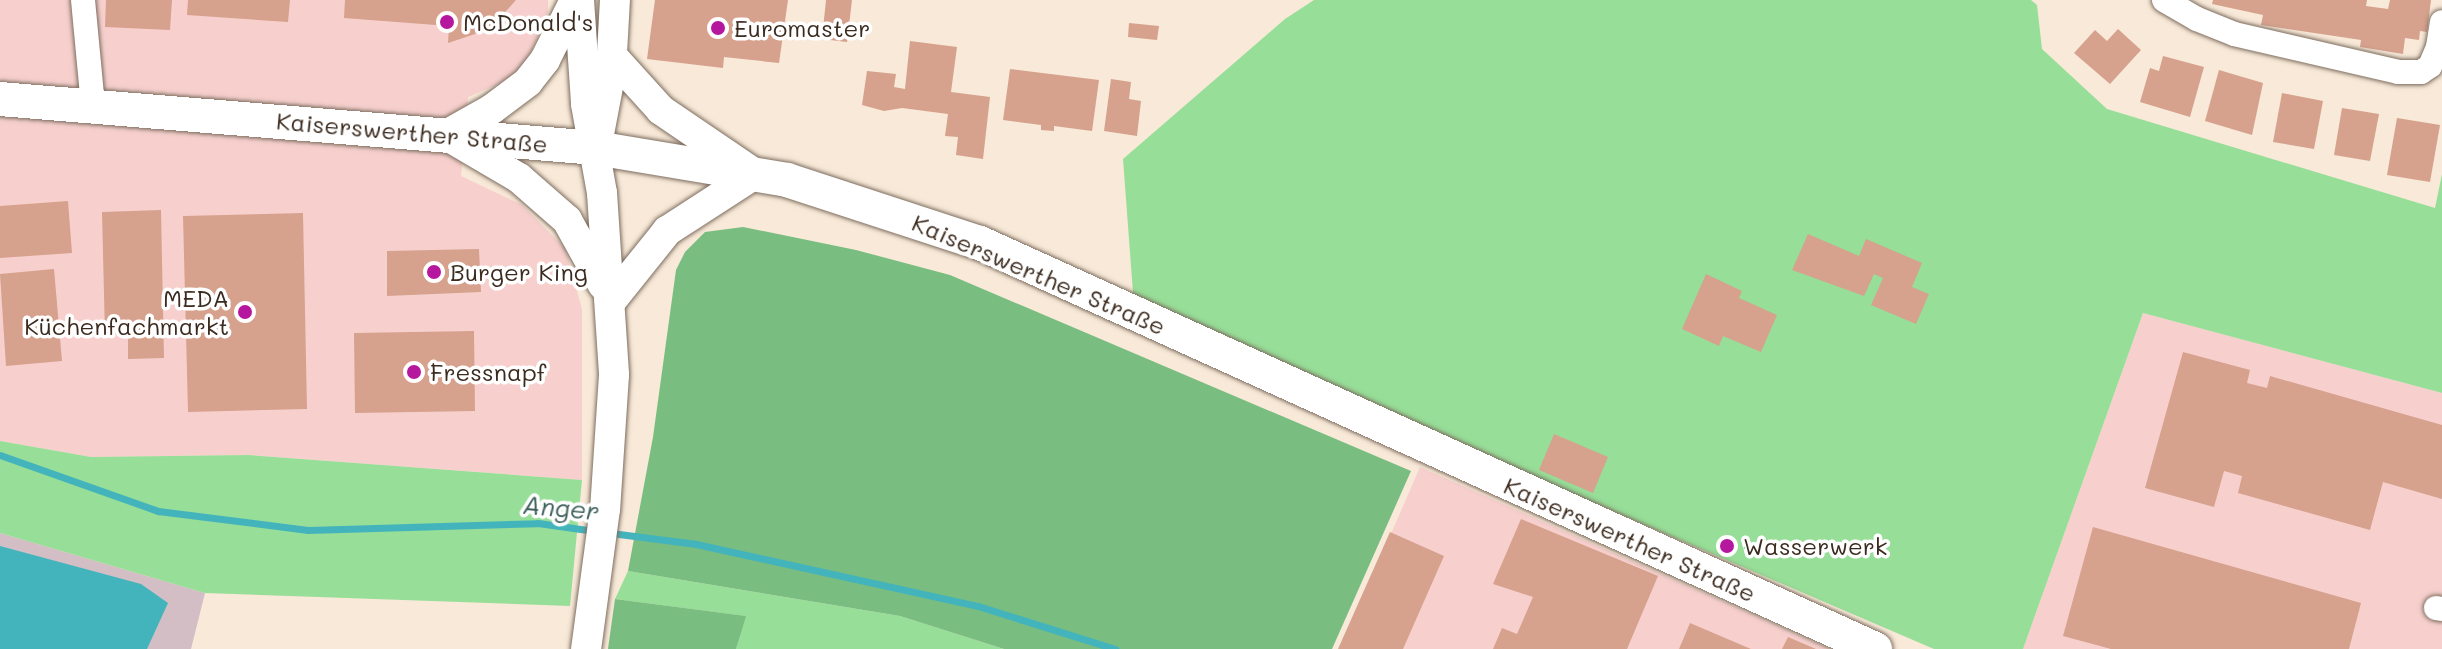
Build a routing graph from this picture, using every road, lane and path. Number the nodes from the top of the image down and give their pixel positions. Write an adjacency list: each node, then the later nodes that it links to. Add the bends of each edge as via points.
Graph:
1 (83, 0): 8 (street)
2 (577, 0): 9 (street, via 528,82); 10 (street, via 586,104)
3 (615, 0): 6 (street)
4 (2164, 0): 5 (street, via 2234,34 2398,72 2421,72 2430,66)
5 (2442, 22)
6 (612, 56): 10 (street); 11 (street, via 661,110)
7 (0, 99): 8 (main road, Kaiserswerther Straße)
8 (93, 106): 9 (main road, Kaiserswerther Straße)
9 (446, 135): 10 (main road, Kaiserswerther Straße); 12 (street, via 519,178 567,220)
10 (596, 148): 11 (main road, Kaiserswerther Straße); 12 (street)
11 (755, 174): 12 (street, via 667,231); 14 (main road, Kaiserswerther Straße, via 896,213 980,243)
12 (611, 301): 13 (street, via 614,375 605,509)
13 (586, 649)
14 (1875, 649)

